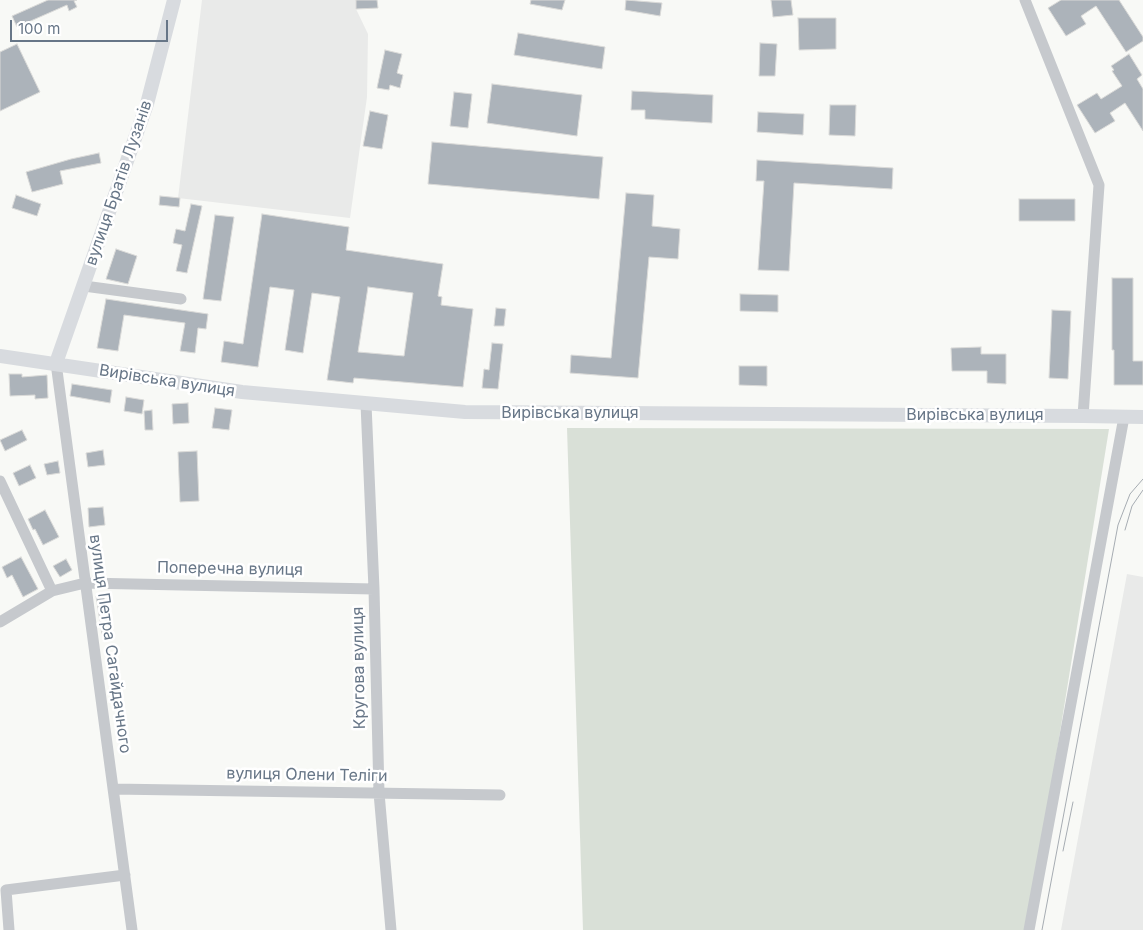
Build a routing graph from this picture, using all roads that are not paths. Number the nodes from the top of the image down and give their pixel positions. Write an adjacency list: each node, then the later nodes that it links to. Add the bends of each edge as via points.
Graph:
1 (174, 0): 3 (main road, вулиця Братів Лузанів, via 147,104)
2 (1025, 0): 8 (street, via 1099,186)
3 (84, 286): 4 (street); 6 (main road, вулиця Братів Лузанів)
4 (181, 298)
5 (0, 356): 6 (main road, Вирівська вулиця)
6 (56, 363): 7 (main road, Вирівська вулиця, via 242,392); 12 (street, вулиця Петра Сагайдачного)
7 (366, 404): 8 (main road, Вирівська вулиця, via 464,412); 13 (street, Кругова вулиця)
8 (1083, 416): 9 (main road, Вирівська вулиця)
9 (1124, 417): 10 (main road, Вирівська вулиця); 23 (street)
10 (1143, 417)
11 (0, 481): 14 (street)
12 (85, 583): 13 (street, Поперечна вулиця); 14 (street, Поперечна вулиця); 16 (street, вулиця Петра Сагайдачного)
13 (374, 589): 17 (street, Кругова вулиця)
14 (52, 591): 15 (street, Поперечна вулиця)
15 (0, 622)
16 (113, 789): 17 (street, вулиця Олени Теліги); 19 (street, вулиця Петра Сагайдачного)
17 (379, 792): 18 (street, вулиця Олени Теліги); 22 (street, Кругова вулиця)
18 (500, 795)
19 (125, 875): 20 (street, via 6,890); 21 (street, вулиця Петра Сагайдачного)
20 (8, 930)
21 (132, 930)
22 (391, 930)
23 (1029, 930)

